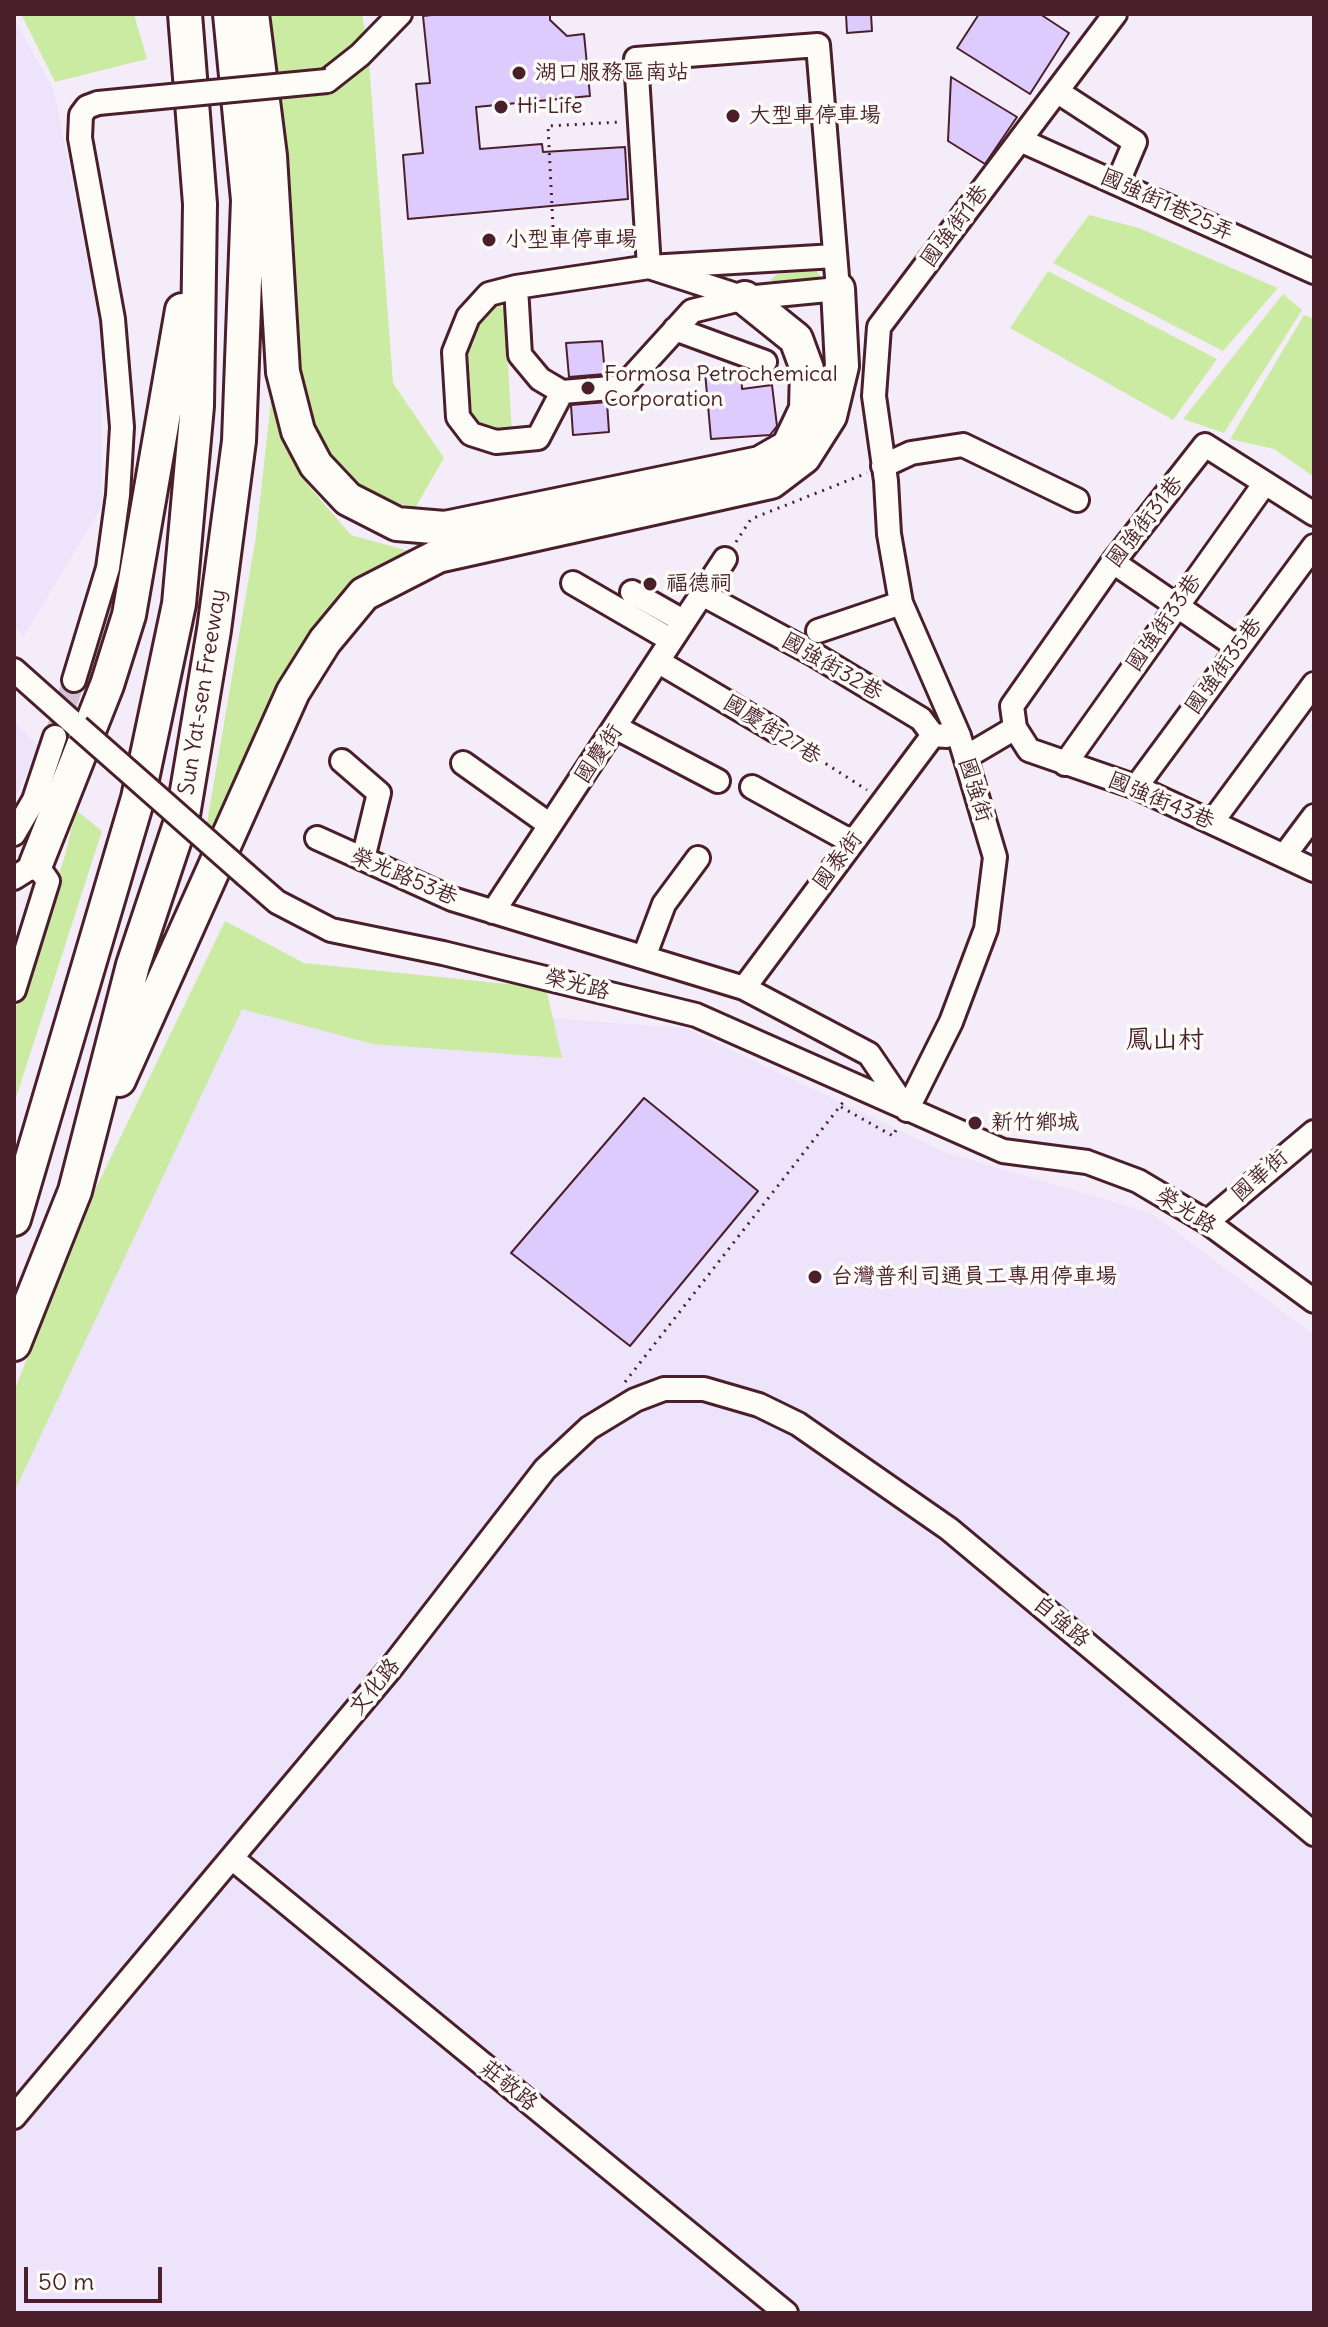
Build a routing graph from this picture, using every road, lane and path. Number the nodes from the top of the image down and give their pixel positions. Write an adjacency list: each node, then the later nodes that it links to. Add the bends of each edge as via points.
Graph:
1 (185, 14): 10 (highway, Sun Yat-sen Freeway)
2 (230, 14): 72 (highway, Sun Yat-sen Freeway, via 248,200 237,457 183,815 133,965)
3 (252, 14): 17 (highway, via 270,156 283,372 298,431 316,465 348,499 397,524 445,528 760,463 788,447 806,409 807,369 796,339)
4 (400, 14): 38 (street, bridge, via 327,81 87,107 79,126 113,319 122,427 108,568)
5 (1115, 14): 6 (street, 國強街1巷)
6 (1058, 92): 8 (street, 國強街1巷); 9 (street, via 1135,142)
7 (641, 120): 11 (path, via 548,126); 12 (street, via 636,59 818,45); 13 (street)
8 (1020, 140): 9 (street, 國強街1巷25弄); 21 (street, 國強街1巷, via 879,327 874,396)
9 (1118, 182): 14 (street, 國強街1巷25弄)
10 (200, 204): 63 (highway, via 132,602 107,685); 73 (highway, Sun Yat-sen Freeway, via 197,406 179,604 138,798)
11 (553, 227)
12 (835, 256): 13 (street); 16 (street)
13 (649, 267): 15 (street); 17 (street)
14 (1314, 272)
15 (516, 287): 20 (street, via 520,355 540,379); 20 (street, via 489,294 468,317 454,352 458,417 471,434 496,442 538,438)
16 (838, 289): 17 (street); 72 (highway, via 842,366 830,416 804,457 771,482 438,556 364,594 325,641 293,692 123,1071)
17 (745, 298): 18 (street, via 692,311)
18 (675, 329): 19 (street); 20 (street, via 623,387)
19 (765, 362)
20 (562, 392)
21 (883, 466): 23 (street, via 911,453 963,445); 26 (path, via 751,519); 31 (street, 國強街)
22 (1265, 483): 24 (street, 國強街31巷); 27 (street, 國強街31巷, via 1205,445); 32 (street, 國強街33巷)
23 (1077, 500)
24 (1314, 514)
25 (1314, 546): 35 (street, 國強街35巷)
26 (725, 559): 30 (street, 國慶街)
27 (1113, 562): 32 (street); 40 (street, 國強街31巷)
28 (573, 583): 33 (street)
29 (632, 592): 33 (street)
30 (702, 594): 33 (street, 國慶街); 43 (street, 國強街32巷, via 921,719)
31 (901, 603): 34 (street); 45 (street, 國強街)
32 (1175, 607): 35 (street); 48 (street, 國強街33巷)
33 (677, 630): 36 (street, 國慶街)
34 (818, 631)
35 (1237, 647): 51 (street, 國強街35巷)
36 (659, 662): 41 (street, 國慶街); 42 (street, 國慶街27巷)
37 (14, 670): 68 (street, 榮光路, bridge, via 277,902 331,930 696,1015)
38 (74, 680)
39 (1314, 684): 54 (street)
40 (1014, 717): 45 (street); 48 (street, 國強街43巷, via 1029,750)
41 (617, 728): 49 (street); 55 (street, 國慶街)
42 (776, 731): 52 (path, 國慶街27巷)
43 (933, 735): 45 (street); 52 (street, 國泰街)
44 (55, 737): 56 (street, via 34,800)
45 (962, 747): 70 (street, 國強街, via 995,857 986,929 951,1022)
46 (342, 761): 61 (street, via 379,793)
47 (463, 763): 55 (street)
48 (1065, 764): 51 (street, 國強街43巷)
49 (718, 781)
50 (752, 787): 58 (street)
51 (1136, 787): 54 (street, 國強街43巷)
52 (883, 801): 58 (street, 國泰街)
53 (1314, 816): 59 (street)
54 (1212, 822): 59 (street, 國強街43巷)
55 (550, 825): 64 (street, 國慶街)
56 (14, 834)
57 (317, 838): 61 (street, 榮光路53巷)
58 (852, 842): 66 (street, 國泰街)
59 (1284, 856): 62 (street, 國強街43巷)
60 (698, 858): 65 (street, via 664,904)
61 (363, 859): 64 (street, 榮光路53巷)
62 (1314, 870)
63 (25, 871): 67 (street, via 44,873 47,889)
64 (493, 912): 65 (street, 榮光路)
65 (644, 957): 66 (street, 榮光路)
66 (744, 988): 70 (street, 榮光路, via 869,1054)
67 (14, 990)
68 (857, 1086): 69 (path); 70 (street, 榮光路)
69 (840, 1107): 70 (path, via 893,1136); 77 (path)
70 (907, 1110): 74 (street, 榮光路, via 1003,1151 1087,1162 1138,1181)
71 (1314, 1132): 74 (street, 國華街)
72 (75, 1191): 76 (highway, Sun Yat-sen Freeway)
73 (14, 1219)
74 (1207, 1222): 75 (street, 榮光路)
75 (1314, 1301)
76 (14, 1344)
77 (618, 1391)
78 (798, 1424): 79 (street, 自強路, via 949,1529); 80 (street, 文化路, via 759,1405 704,1389 664,1389 589,1428 545,1469 391,1668)
79 (1314, 1834)
80 (233, 1859): 81 (street, 文化路); 82 (street, 莊敬路)
81 (14, 2117)
82 (786, 2313)

